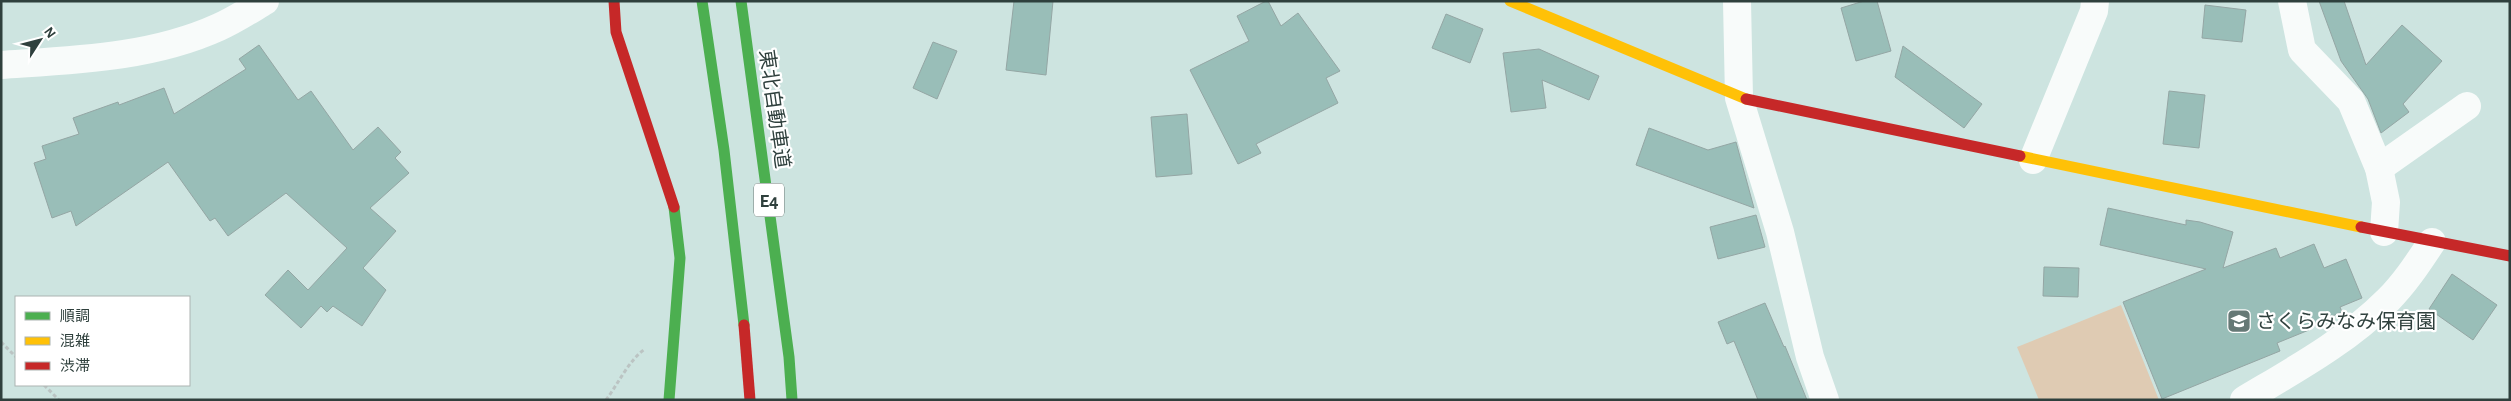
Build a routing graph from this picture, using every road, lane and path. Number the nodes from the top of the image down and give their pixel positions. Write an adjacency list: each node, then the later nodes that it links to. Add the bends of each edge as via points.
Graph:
1 (265, 1): 9 (street, via 219,27 181,42 134,54)
2 (614, 1): 17 (main road, via 616,32 677,218 680,258)
3 (702, 1): 24 (main road, E4, via 713,64)
4 (741, 1): 25 (main road, 東北自動車道 / E4)
5 (1510, 1): 10 (main road)
6 (1738, 1): 10 (street)
7 (2095, 1): 12 (street, via 2094,11)
8 (2292, 1): 13 (street, via 2302,50 2351,101)
9 (1, 65)
10 (1739, 98): 12 (main road); 26 (street, via 1780,232 1810,357)
11 (2466, 106): 13 (street)
12 (2033, 160): 14 (main road)
13 (2379, 168): 14 (street, via 2386,202)
14 (2384, 232): 15 (main road)
15 (2432, 242): 16 (main road); 27 (street, via 2411,275 2388,301 2321,354)
16 (2510, 256)
17 (674, 337): 22 (path, via 656,342 636,356); 23 (main road)
18 (1, 342): 19 (path)
19 (15, 356)
20 (45, 386): 21 (path)
21 (59, 400)
22 (606, 400)
23 (669, 400)
24 (750, 400)
25 (792, 400)
26 (1826, 400)
27 (2244, 400)

